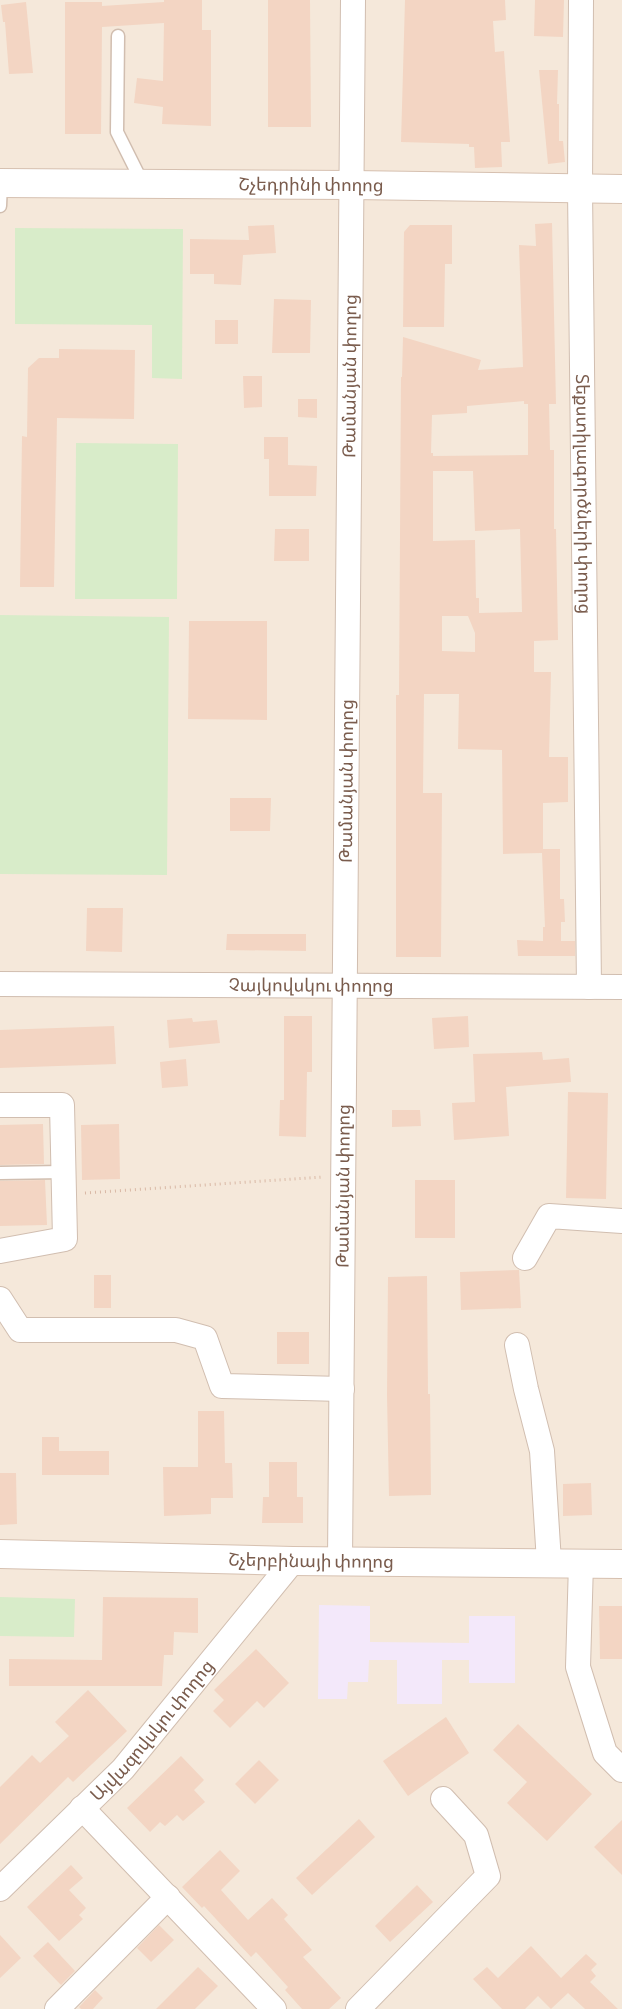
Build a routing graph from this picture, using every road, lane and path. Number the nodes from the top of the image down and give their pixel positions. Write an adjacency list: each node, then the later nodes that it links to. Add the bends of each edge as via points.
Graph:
1 (353, 0): 6 (street, Թամանյան փողոց)
2 (581, 0): 7 (street, Տեքստիլագործների փողոց)
3 (118, 36): 5 (lane, via 117,132)
4 (0, 183): 5 (street, Շչեդրինի փողոց); 9 (lane)
5 (143, 184): 6 (street, Շչեդրինի փողոց)
6 (352, 185): 7 (street, Շչեդրինի փողոց); 11 (street, Թամանյան փողոց)
7 (580, 189): 8 (street, Շչեդրինի փողոց); 12 (street, Տեքստիլագործների փողոց)
8 (622, 189)
9 (0, 206)
10 (0, 984): 11 (street, Չայկովսկու փողոց)
11 (345, 986): 12 (street, Չայկովսկու փողոց); 16 (street, Թամանյան փողոց)
12 (589, 987): 13 (street, Չայկովսկու փողոց)
13 (622, 987)
14 (0, 1105): 17 (street, via 62,1105)
15 (0, 1173): 17 (lane)
16 (343, 1176): 17 (path); 23 (street, Թամանյան փողոց)
17 (64, 1183): 19 (street, via 65,1239)
18 (622, 1221): 20 (street, via 548,1216)
19 (0, 1251)
20 (525, 1258)
21 (0, 1299): 23 (street, via 20,1330 176,1330 205,1338 222,1386)
22 (517, 1345): 27 (street, via 542,1451)
23 (342, 1389): 26 (street, Թամանյան փողոց)
24 (0, 1554): 25 (street, Շչերբինայի փողոց)
25 (293, 1561): 26 (street, Շչերբինայի փողոց); 32 (street, Այվազովսկու փողոց, via 123,1769)
26 (340, 1561): 27 (street, Շչերբինայի փողոց)
27 (549, 1562): 28 (street, Շչերբինայի փողոց)
28 (581, 1563): 29 (street, Շչերբինայի փողոց); 30 (street, via 578,1667 605,1754)
29 (622, 1564)
30 (622, 1770)
31 (443, 1799): 37 (street, via 476,1835 488,1876)
32 (82, 1808): 33 (street, Այվազովսկու փողոց); 34 (street)
33 (0, 1889)
34 (168, 1897): 35 (street); 36 (street)
35 (57, 2009)
36 (274, 2009)
37 (358, 2009)

